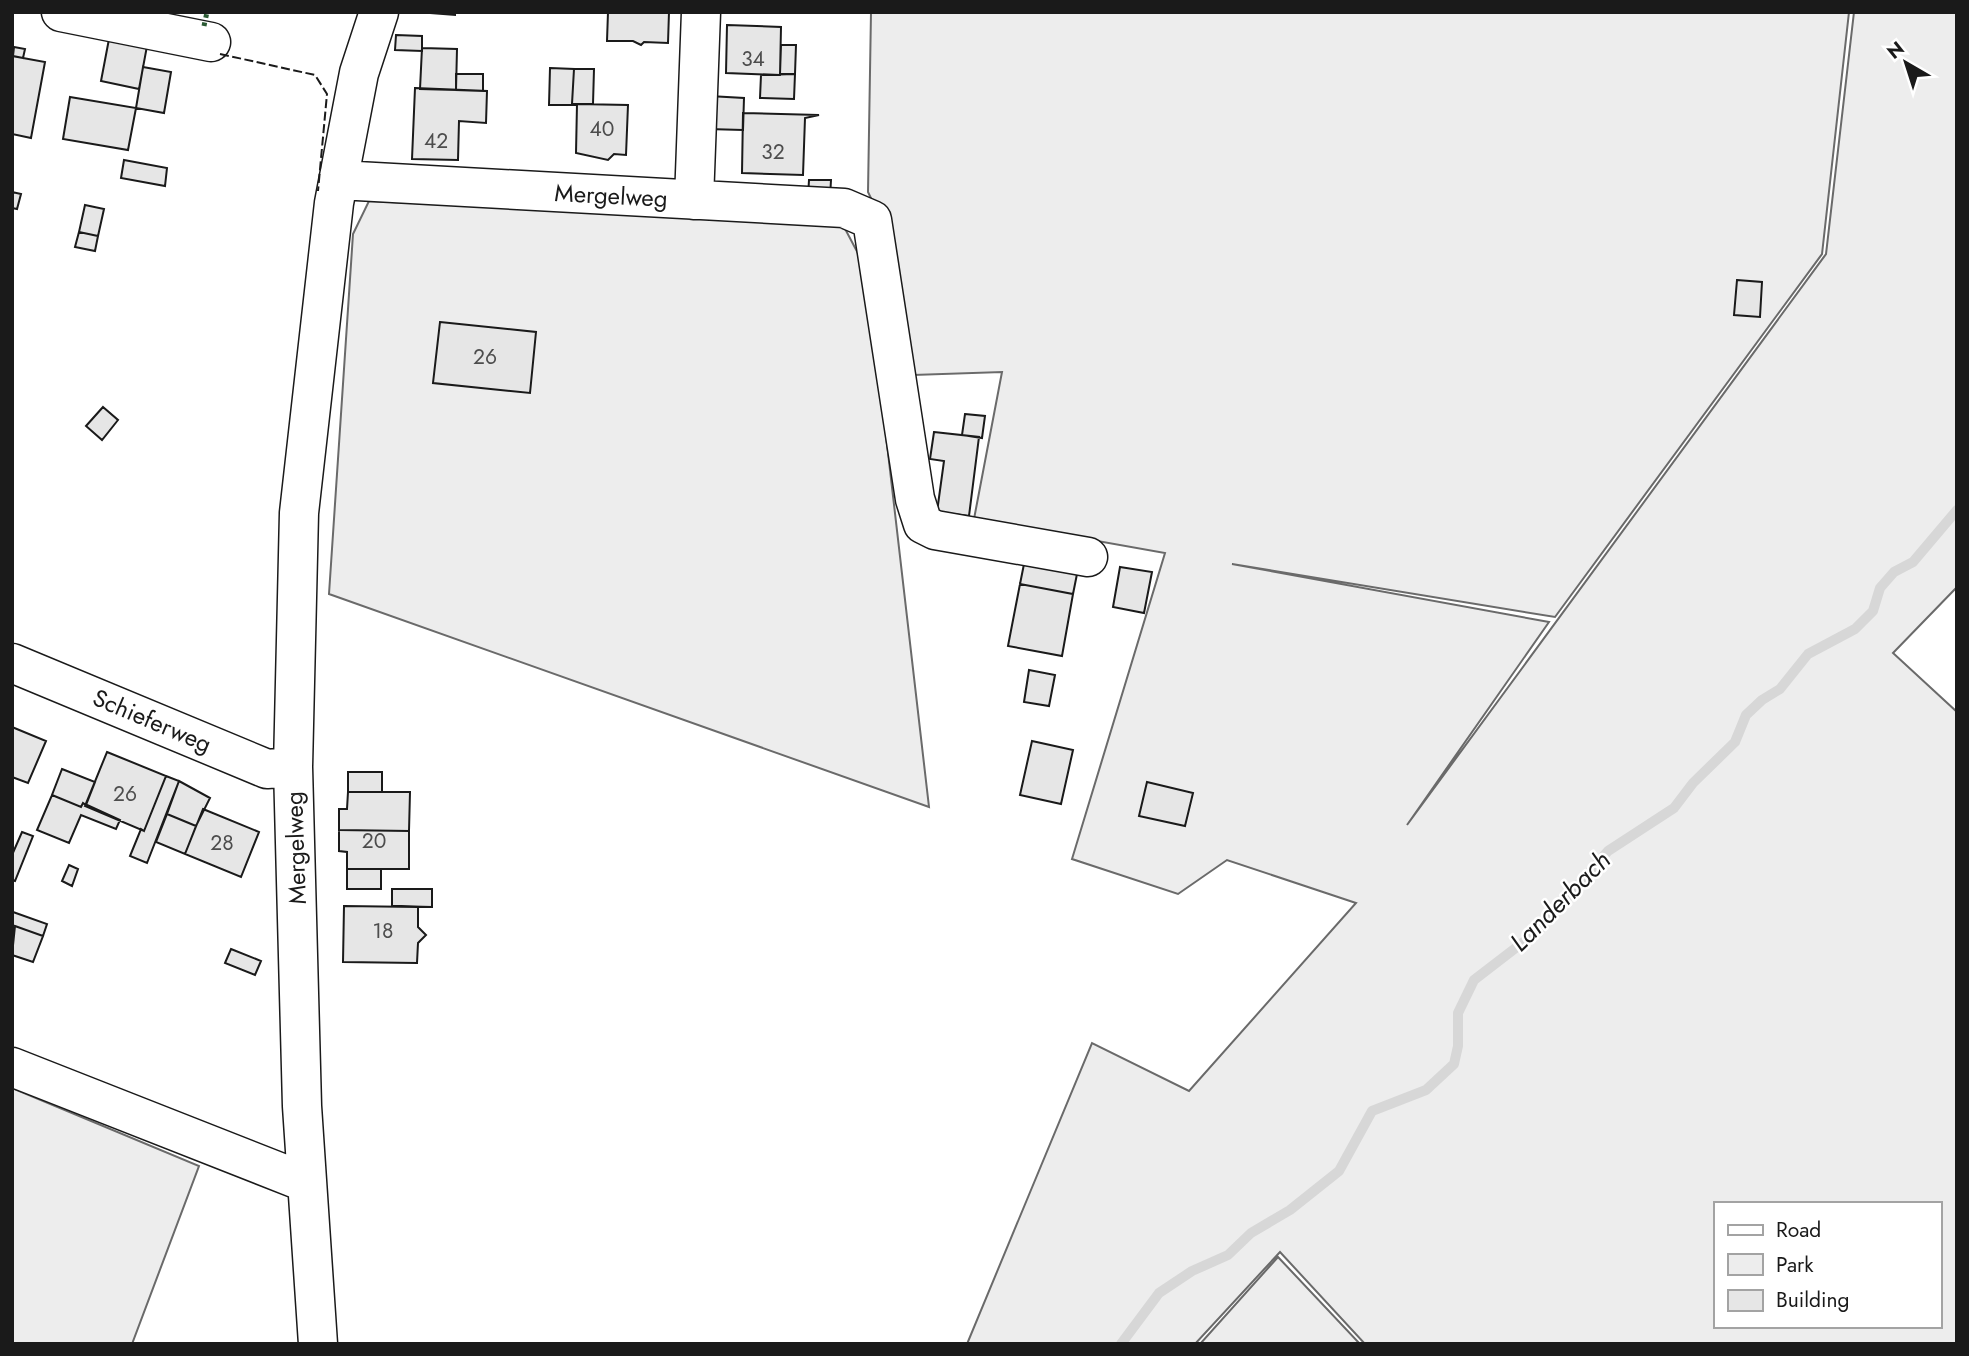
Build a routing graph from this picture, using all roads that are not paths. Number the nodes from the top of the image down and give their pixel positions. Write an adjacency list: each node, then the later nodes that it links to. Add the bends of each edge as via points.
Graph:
1 (61, 12): 4 (street)
2 (379, 12): 5 (street, via 359,73)
3 (701, 12): 6 (street, Mergelweg)
4 (211, 42)
5 (337, 192): 6 (street, Mergelweg); 9 (street, Mergelweg, via 299,513)
6 (694, 200): 7 (street, via 844,208 872,220 915,499 923,524 934,530)
7 (1088, 557)
8 (12, 663): 9 (street, Schieferweg, via 268,769)
9 (293, 767): 11 (street, Mergelweg)
10 (12, 1067): 11 (street)
11 (307, 1183): 12 (street, Mergelweg)
12 (318, 1344)

